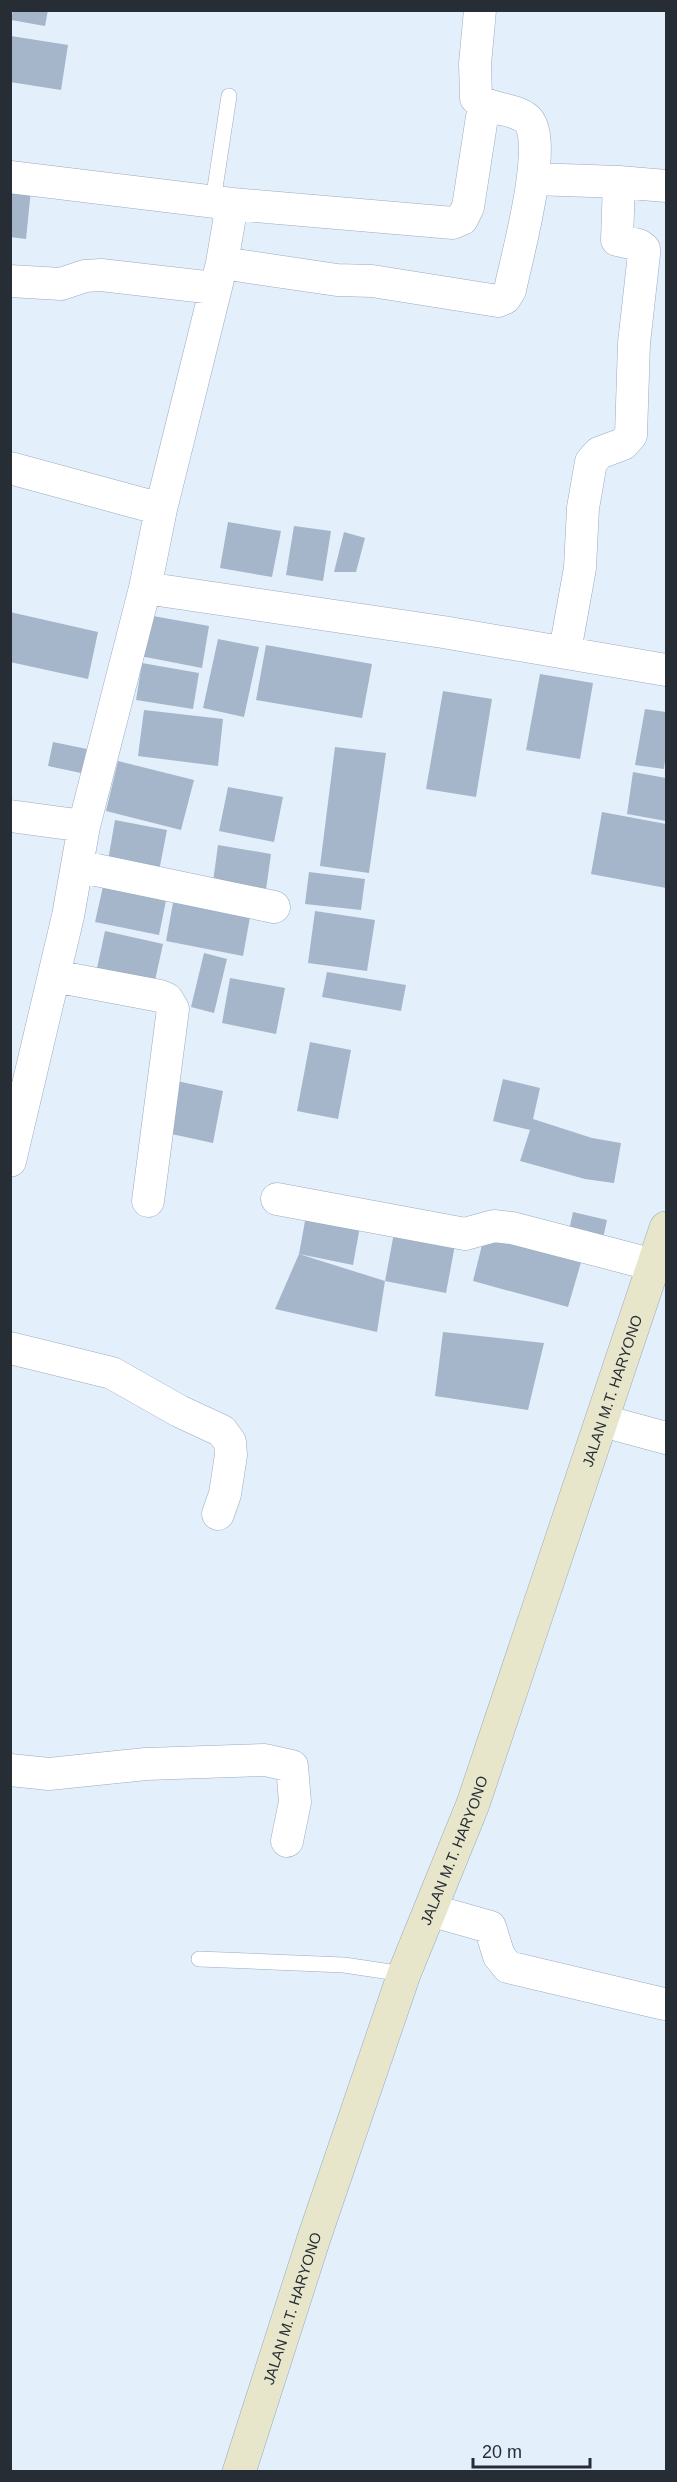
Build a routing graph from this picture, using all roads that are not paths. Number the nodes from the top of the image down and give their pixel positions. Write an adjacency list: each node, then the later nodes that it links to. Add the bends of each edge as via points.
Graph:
1 (479, 19): 3 (street, via 475,93)
2 (229, 96): 8 (lane)
3 (484, 104): 5 (street, via 526,118 532,125 536,136); 8 (street, via 468,207 462,219 453,223)
4 (10, 177): 8 (street)
5 (534, 179): 6 (street); 9 (street, via 510,290 498,301 372,281)
6 (619, 182): 7 (street); 14 (street, via 617,240 644,249 634,343 631,435 591,462 583,508 580,568)
7 (666, 186)
8 (222, 203): 9 (street)
9 (218, 275): 10 (street, via 101,275 62,284); 12 (street)
10 (10, 281)
11 (10, 468): 12 (street)
12 (161, 509): 13 (street)
13 (145, 588): 14 (street); 17 (street)
14 (565, 651): 15 (street)
15 (666, 670)
16 (10, 816): 17 (street)
17 (84, 826): 18 (street)
18 (77, 866): 19 (street); 20 (street)
19 (274, 907)
20 (54, 976): 21 (street); 23 (street, via 160,996 173,1009)
21 (10, 1161)
22 (277, 1200): 25 (street, via 465,1234 494,1226 512,1228)
23 (148, 1201)
24 (666, 1228): 25 (main road, JALAN M.T. HARYONO)
25 (654, 1264): 27 (main road, JALAN M.T. HARYONO)
26 (10, 1348): 29 (street, via 112,1373 222,1431 230,1442 231,1455)
27 (603, 1421): 28 (street); 32 (main road, JALAN M.T. HARYONO, via 473,1804)
28 (666, 1438)
29 (218, 1514)
30 (10, 1770): 31 (street, via 50,1774 146,1764 264,1760 292,1766 295,1802)
31 (287, 1841)
32 (430, 1910): 34 (main road, JALAN M.T. HARYONO); 35 (street, via 490,1927 499,1956 508,1967)
33 (199, 1959): 34 (lane, via 344,1965)
34 (404, 1974): 36 (main road, JALAN M.T. HARYONO)
35 (664, 2004)
36 (239, 2472)

